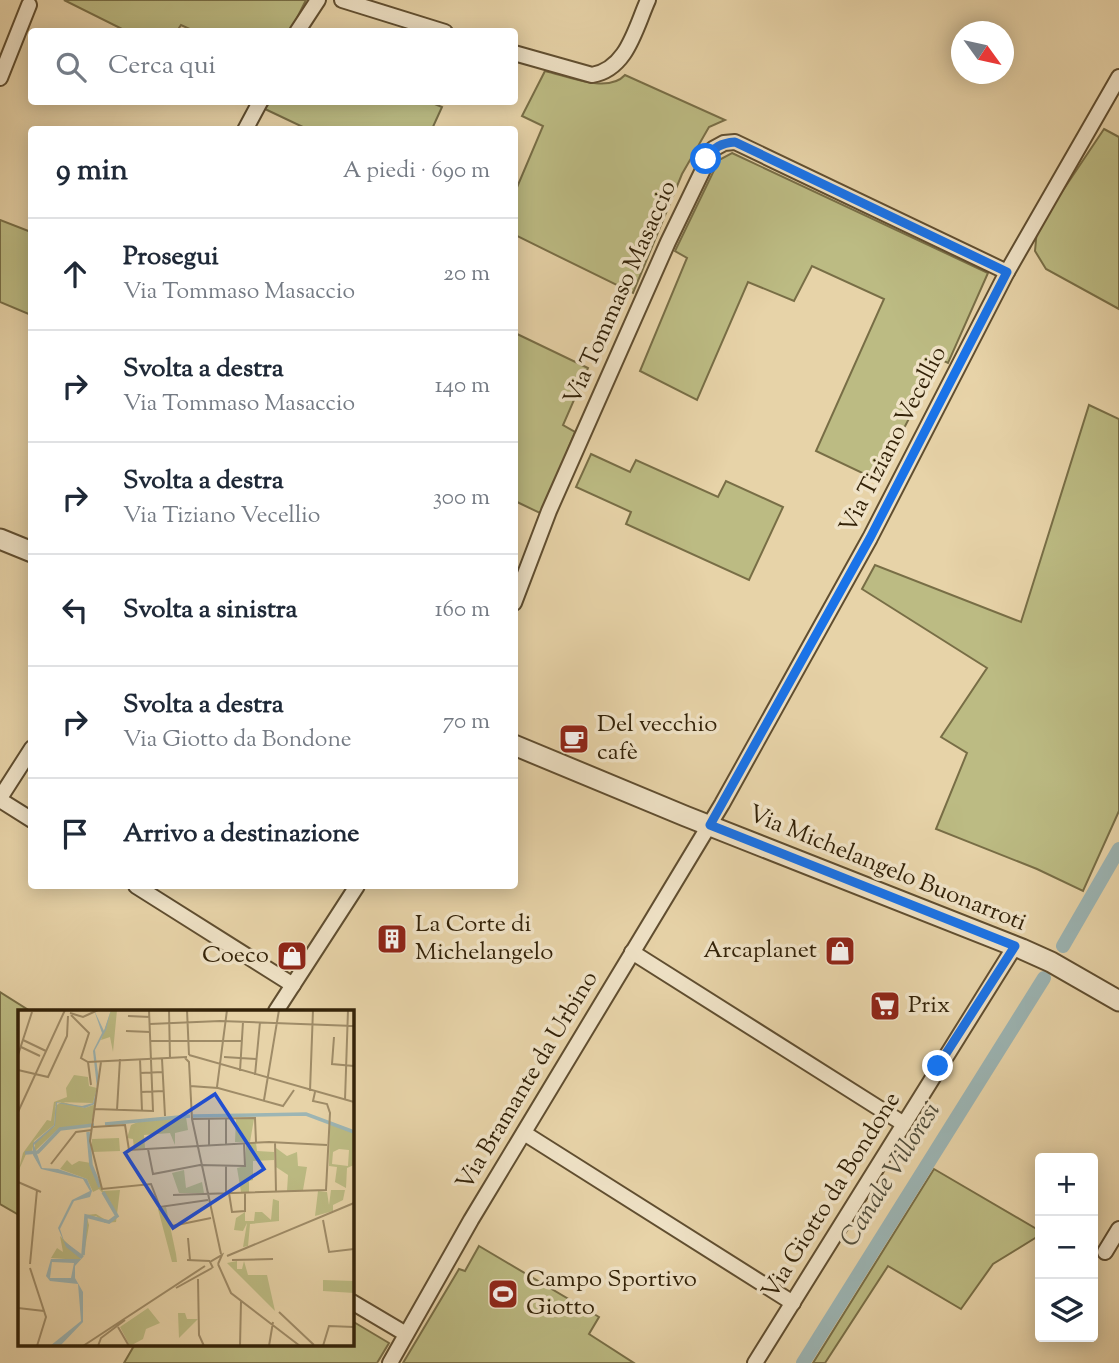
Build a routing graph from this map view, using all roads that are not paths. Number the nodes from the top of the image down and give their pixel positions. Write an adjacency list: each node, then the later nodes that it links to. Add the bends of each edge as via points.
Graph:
1 (342, 0): 6 (street)
2 (648, 0): 7 (street, via 622,58 602,73 581,73)
3 (316, 1): 5 (street)
4 (29, 5): 9 (street)
5 (299, 28)
6 (432, 28)
7 (518, 54)
8 (1119, 77): 12 (street, Via Tiziano Vecellio)
9 (0, 78)
10 (258, 105): 11 (street)
11 (246, 126)
12 (1007, 272): 15 (street, Via Tommaso Masaccio, via 735,142 713,149 549,511); 20 (street, Via Tiziano Vecellio, via 870,538)
13 (0, 539): 14 (street)
14 (28, 550)
15 (518, 592)
16 (518, 747): 20 (street, Via Michelangelo Buonarroti)
17 (28, 754): 18 (street)
18 (0, 799): 19 (street)
19 (28, 817)
20 (710, 825): 23 (street, Via Michelangelo Buonarroti); 24 (street, Via Bramante da Urbino)
21 (141, 889): 25 (street)
22 (355, 889): 25 (street)
23 (1015, 946): 26 (street, Via Michelangelo Buonarroti); 28 (street, Via Giotto da Bondone)
24 (632, 952): 28 (street); 29 (street, Via Bramante da Urbino)
25 (293, 985): 27 (street)
26 (1119, 1001)
27 (277, 1010)
28 (904, 1124): 32 (street, Via Giotto da Bondone)
29 (524, 1133): 32 (street); 34 (street, Via Bramante da Urbino)
30 (1119, 1229): 31 (street)
31 (1105, 1252)
32 (793, 1303): 36 (street, Via Giotto da Bondone)
33 (354, 1304): 34 (street)
34 (406, 1334): 35 (street, Via Bramante da Urbino)
35 (390, 1363)
36 (755, 1363)

